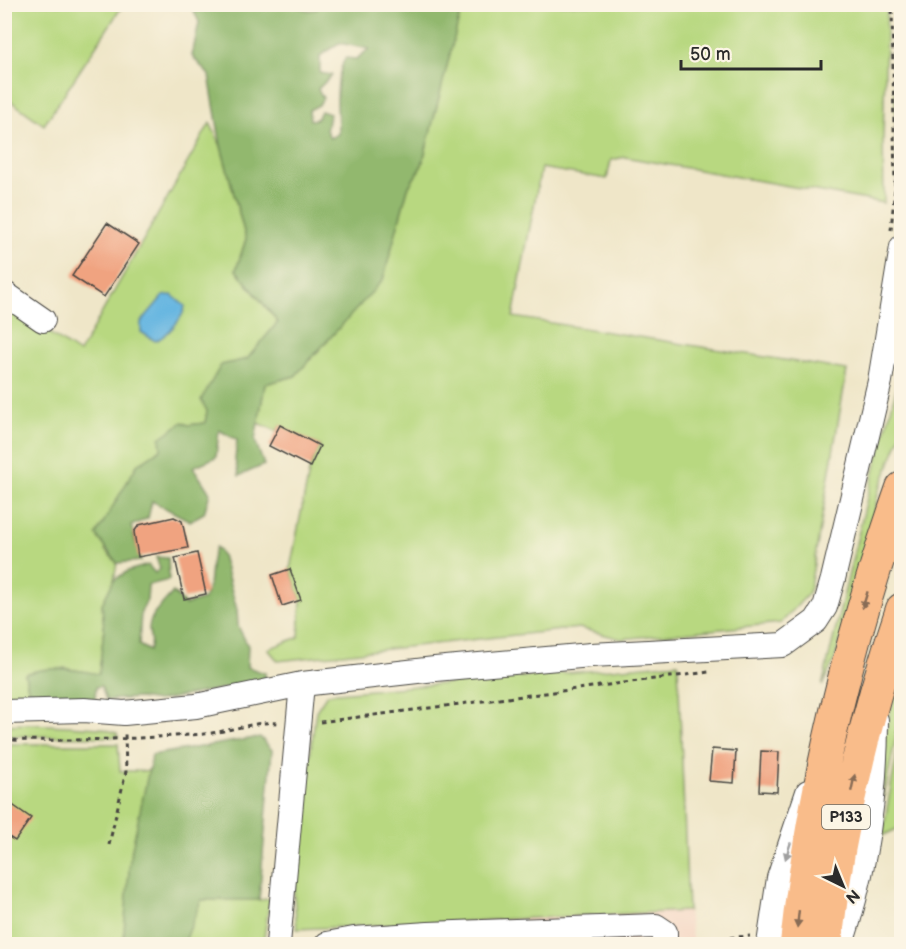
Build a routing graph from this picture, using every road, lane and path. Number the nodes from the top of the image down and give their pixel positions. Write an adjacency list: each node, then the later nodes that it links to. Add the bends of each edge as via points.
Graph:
1 (902, 247): 6 (street, via 880,381 833,579 825,607 802,634 783,645 591,655)
2 (4, 294): 3 (street)
3 (43, 320)
4 (902, 488): 10 (main road, P133, one-way to 10, via 855,630)
5 (902, 609): 7 (main road, P133)
6 (303, 684): 9 (street, via 196,706); 16 (street)
7 (876, 692): 19 (main road, P133, one-way to 7, via 848,810); 20 (street, via 876,774 858,887)
8 (4, 712): 9 (street)
9 (124, 713): 11 (path, via 126,771)
10 (831, 737): 13 (street, one-way to 13, via 802,807); 18 (main road, P133, one-way to 18, via 802,880)
11 (110, 845)
12 (428, 939): 14 (street); 15 (street, via 656,926 665,932)
13 (760, 940): 15 (path)
14 (382, 941): 17 (street)
15 (665, 944)
16 (278, 945)
17 (327, 945)
18 (796, 945)
19 (826, 945)
20 (841, 945)

